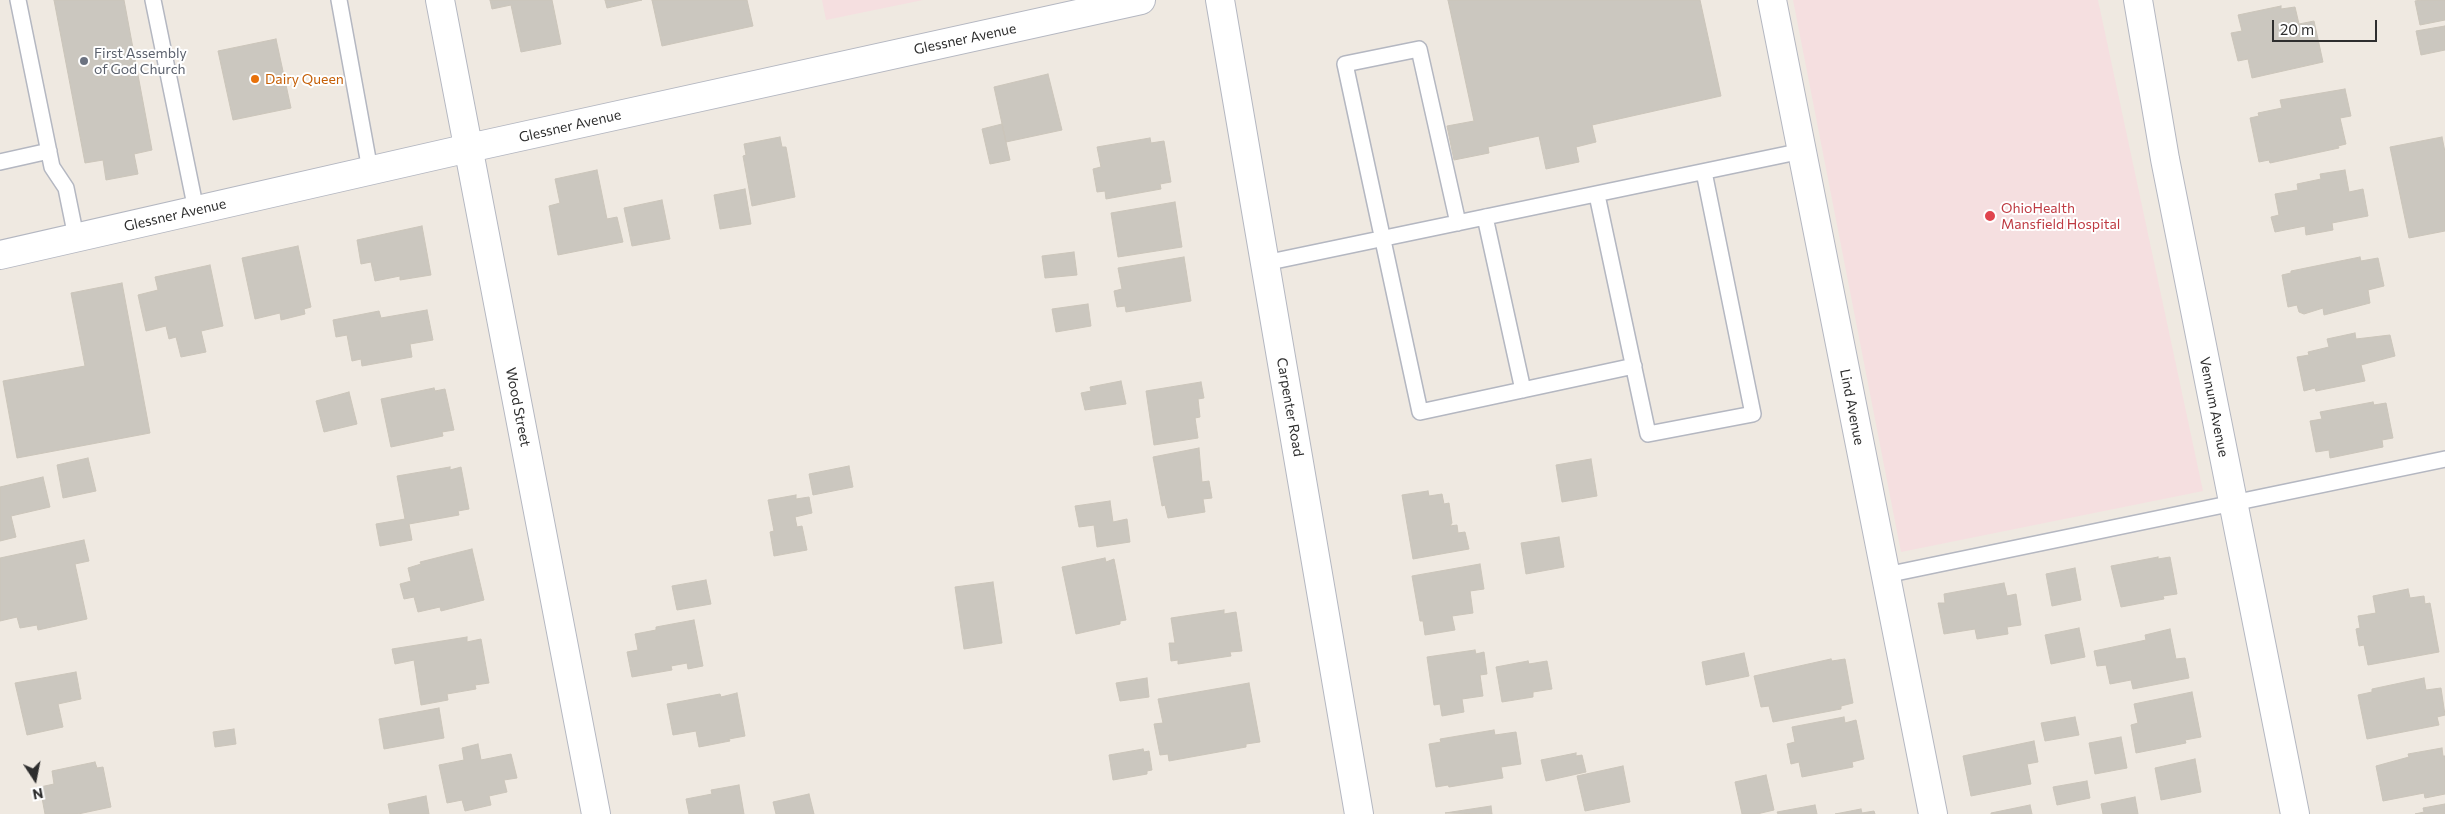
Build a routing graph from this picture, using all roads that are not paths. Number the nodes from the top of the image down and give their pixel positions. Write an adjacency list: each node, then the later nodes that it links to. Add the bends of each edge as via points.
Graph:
1 (18, 0): 10 (lane)
2 (153, 0): 16 (lane)
3 (339, 0): 13 (lane)
4 (440, 0): 9 (street, Wood Street)
5 (1141, 0): 9 (street, Glessner Avenue)
6 (1220, 0): 22 (street, Carpenter Road)
7 (1772, 0): 11 (street, Lind Avenue)
8 (2138, 0): 26 (street, Vennum Avenue, via 2165,159)
9 (469, 148): 13 (street, Glessner Avenue); 28 (street, Wood Street)
10 (49, 151): 12 (lane); 19 (lane, via 52,167 66,188)
11 (1802, 152): 14 (lane); 27 (street, Lind Avenue)
12 (0, 162)
13 (370, 170): 16 (street, Glessner Avenue)
14 (1704, 172): 15 (lane); 23 (lane, via 1753,414 1648,434)
15 (1597, 195): 17 (lane); 23 (lane)
16 (196, 210): 19 (street, Glessner Avenue)
17 (1485, 217): 18 (lane); 24 (lane)
18 (1458, 223): 20 (lane); 20 (lane, via 1419,49 1391,54 1345,64)
19 (76, 237): 21 (street, Glessner Avenue)
20 (1382, 239): 22 (lane); 24 (lane, via 1420,412)
21 (0, 254)
22 (1265, 264): 29 (street, Carpenter Road)
23 (1634, 366): 24 (lane)
24 (1523, 390)
25 (2445, 459): 26 (lane)
26 (2233, 504): 27 (lane); 31 (street, Vennum Avenue)
27 (1886, 576): 30 (street, Lind Avenue)
28 (596, 814)
29 (1359, 814)
30 (1934, 814)
31 (2295, 814)

